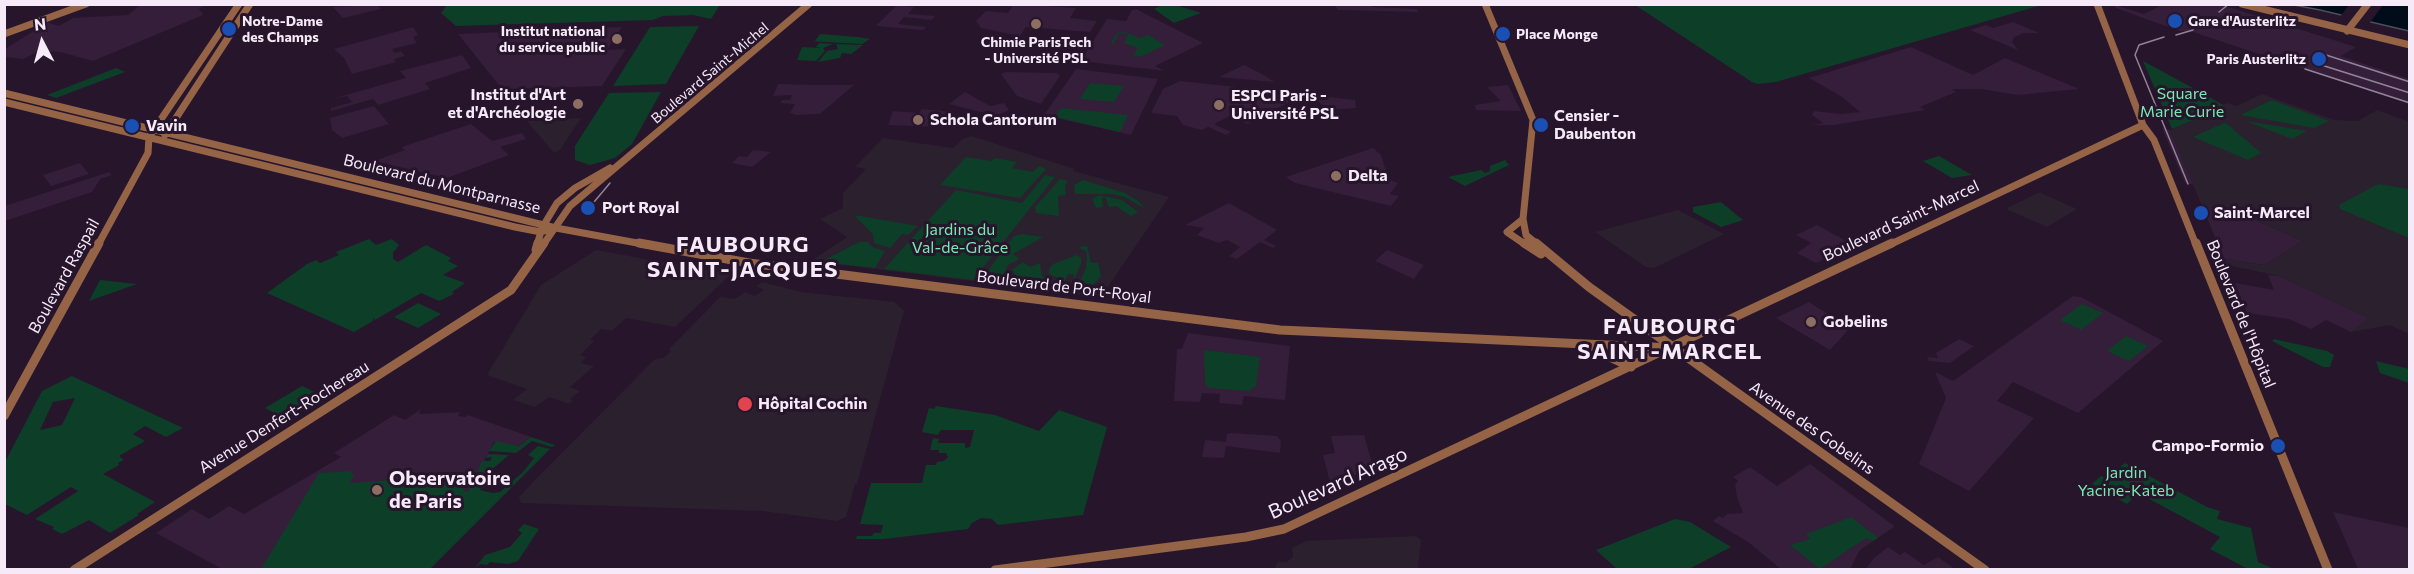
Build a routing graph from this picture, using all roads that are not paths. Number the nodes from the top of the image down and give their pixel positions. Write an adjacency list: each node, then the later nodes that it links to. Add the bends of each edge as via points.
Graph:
1 (87, 4): 10 (main road)
2 (239, 4): 16 (main road)
3 (250, 4): 17 (main road, Boulevard Raspail)
4 (809, 4): 21 (main road, Boulevard Saint-Michel)
5 (1485, 4): 22 (main road, via 1533,120)
6 (2097, 4): 15 (main road, Boulevard de l'Hôpital)
7 (2242, 4): 9 (main road)
8 (2368, 4): 9 (main road)
9 (2348, 29): 11 (main road)
10 (4, 33)
11 (2409, 45)
12 (4, 93): 13 (main road, Boulevard du Montparnasse)
13 (14, 95): 14 (main road, Boulevard du Montparnasse); 16 (main road, Boulevard du Montparnasse)
14 (4, 100): 18 (main road, Boulevard du Montparnasse)
15 (2143, 125): 28 (main road, Boulevard Saint-Marcel, via 1691,335); 34 (main road, Boulevard de l'Hôpital, via 2154,140)
16 (154, 130): 17 (main road, Boulevard du Montparnasse); 18 (main road)
17 (166, 132): 19 (main road, Boulevard Raspail); 24 (main road, Boulevard du Montparnasse)
18 (149, 137): 19 (main road, Boulevard du Montparnasse); 20 (main road, Boulevard Raspail)
19 (161, 140): 20 (main road, Boulevard Raspail); 24 (main road, Boulevard du Montparnasse)
20 (149, 150): 30 (main road, Boulevard Raspail)
21 (626, 160): 23 (main road, via 570,206); 24 (main road, via 565,195)
22 (1523, 219): 26 (main road, Avenue des Gobelins, via 1526,235); 26 (main road, Avenue des Gobelins, via 1507,232)
23 (556, 228): 24 (main road, Boulevard du Montparnasse); 25 (main road); 27 (main road, Boulevard de Port-Royal, via 756,264 1280,330)
24 (542, 229): 25 (main road)
25 (536, 253): 31 (main road, Avenue Denfert-Rochereau, via 511,290)
26 (1564, 268): 28 (main road, Avenue des Gobelins)
27 (1572, 343): 28 (main road, Boulevard de Port-Royal); 29 (main road, Boulevard de Port-Royal, via 1605,352)
28 (1673, 348): 29 (main road, Boulevard Arago); 33 (main road, Avenue des Gobelins)
29 (1631, 367): 32 (main road, Boulevard Arago, via 1271,533)
30 (4, 416)
31 (74, 570)
32 (995, 570)
33 (1985, 570)
34 (2328, 570)

